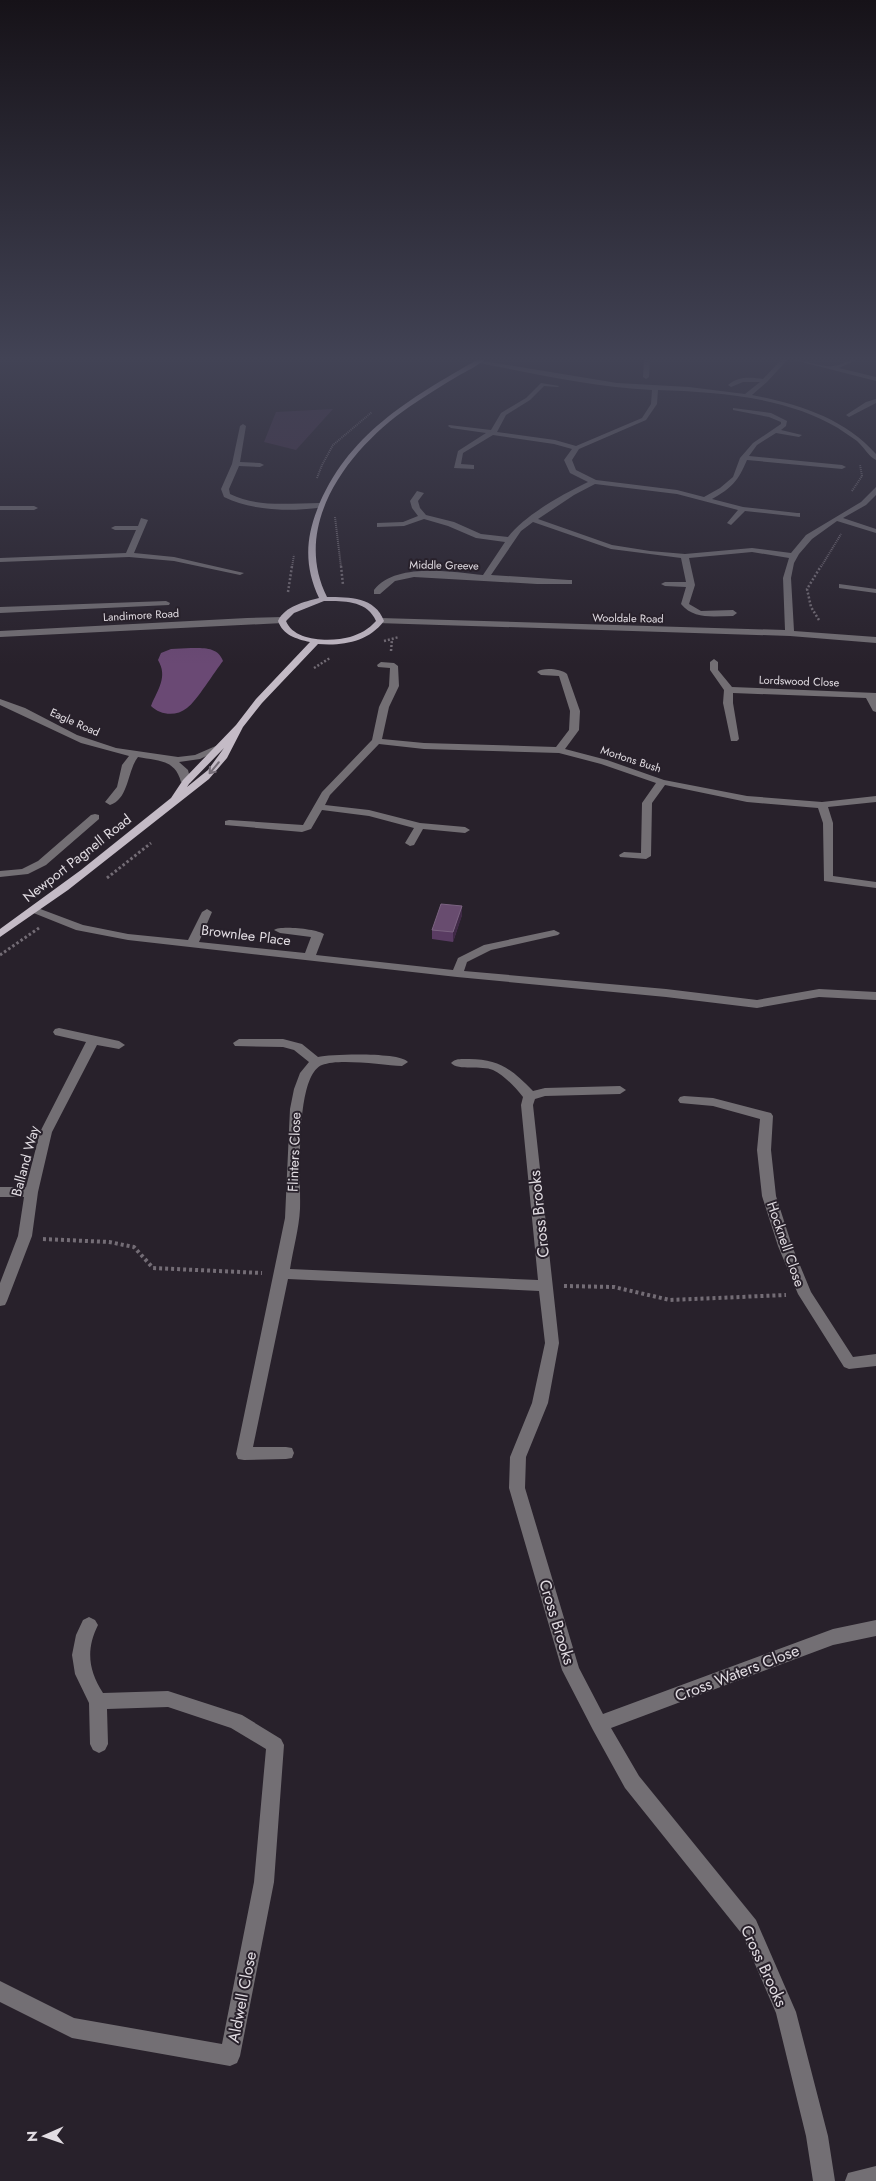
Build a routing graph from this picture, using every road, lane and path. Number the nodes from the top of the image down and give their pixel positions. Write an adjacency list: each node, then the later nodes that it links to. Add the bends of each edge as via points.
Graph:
1 (345, 462): 14 (main road)
2 (458, 462): 8 (street, via 457,466)
3 (569, 462): 10 (street, via 573,471)
4 (742, 462): 13 (street, via 736,478)
5 (782, 462): 9 (street)
6 (236, 464): 7 (street); 14 (street, via 225,488 227,495 234,500 250,504)
7 (260, 464)
8 (471, 467)
9 (845, 468)
10 (594, 482): 13 (street); 23 (street, Middle Greeve, via 571,493)
11 (876, 489): 21 (street, via 874,494)
12 (420, 493): 20 (street, via 414,501)
13 (706, 499): 17 (street)
14 (320, 505): 44 (main road, via 310,541 310,567)
15 (0, 508): 16 (street)
16 (34, 508)
17 (743, 509): 19 (street); 24 (street)
18 (334, 515): 39 (path)
19 (798, 516)
20 (423, 517): 26 (street, via 404,524); 30 (street, via 479,536)
21 (837, 519): 25 (street); 33 (street, via 818,529)
22 (144, 520): 28 (street)
23 (534, 520): 30 (street, Middle Greeve, via 518,529); 32 (street, via 611,547)
24 (731, 523)
25 (852, 524): 29 (street); 50 (path, via 846,528 807,589 811,607 820,622)
26 (380, 525)
27 (115, 528): 28 (street)
28 (140, 528): 31 (street)
29 (876, 531)
30 (511, 540): 36 (street, Middle Greeve)
31 (129, 555): 34 (street); 35 (street, via 174,559)
32 (685, 556): 33 (street, via 752,550); 40 (street)
33 (793, 556): 50 (street, via 787,575)
34 (0, 560)
35 (240, 574)
36 (486, 577): 37 (street, Middle Greeve, via 539,583); 43 (street, Middle Greeve, via 416,574 384,582)
37 (569, 582)
38 (665, 584): 40 (street)
39 (343, 585)
40 (691, 585): 47 (street, via 690,597 685,604 689,609 698,613)
41 (842, 586): 42 (street)
42 (876, 591)
43 (377, 592)
44 (324, 599): 48 (main road, via 296,607); 49 (main road, via 358,602 370,607)
45 (166, 603): 46 (street)
46 (0, 610)
47 (733, 613)
48 (283, 620): 52 (street, Landimore Road); 54 (main road, via 292,633)
49 (380, 621): 51 (street, Wooldale Road); 54 (main road, via 375,629 350,640)
50 (788, 621): 51 (street)
51 (790, 633): 53 (street, Wooldale Road)
52 (0, 634)
53 (876, 640)
54 (316, 641): 64 (main road, Newport Pagnell Road)
55 (714, 662): 60 (street, via 714,670)
56 (572, 664): 59 (street)
57 (381, 665): 66 (street, via 394,666 394,686 384,707)
58 (540, 672): 59 (street)
59 (563, 674): 68 (street, via 575,711 574,730)
60 (729, 690): 61 (street, Lordswood Close); 65 (street)
61 (873, 695): 63 (street, Lordswood Close)
62 (0, 702): 69 (street, Eagle Road, via 83,741)
63 (876, 709)
64 (239, 727): 67 (main road, Newport Pagnell Road); 75 (main road, Newport Pagnell Road, one-way to 75, via 230,749 210,773 194,789)
65 (734, 739)
66 (377, 741): 68 (street, Mortons Bush, via 424,746); 77 (street, via 326,794)
67 (218, 748): 70 (street, Eagle Road, via 192,759); 71 (main road, Newport Pagnell Road)
68 (559, 750): 72 (street, Mortons Bush)
69 (136, 754): 70 (street, Eagle Road); 74 (street, via 126,765 122,787)
70 (171, 761): 71 (street, via 183,770)
71 (186, 782): 75 (main road, Newport Pagnell Road)
72 (662, 782): 76 (street, Mortons Bush, via 747,799); 83 (street, via 647,803 646,856)
73 (876, 799): 76 (street, Mortons Bush)
74 (110, 802)
75 (171, 803): 86 (main road, Newport Pagnell Road)
76 (822, 805): 85 (street, via 828,823 828,879)
77 (318, 808): 79 (street, via 308,827 302,829); 80 (street, via 370,813)
78 (95, 817): 84 (street, via 42,863 24,872)
79 (229, 823)
80 (420, 826): 81 (street); 82 (street)
81 (466, 830)
82 (410, 843)
83 (624, 855)
84 (0, 874)
85 (876, 885)
86 (35, 910): 90 (main road, Newport Pagnell Road); 91 (street, Brownlee Place, via 80,928)
87 (207, 912): 91 (street)
88 (280, 930): 92 (street, via 318,934)
89 (554, 933): 93 (street, via 488,947 462,960)
90 (0, 934)
91 (192, 944): 92 (street, Brownlee Place)
92 (310, 958): 93 (street, Brownlee Place)
93 (457, 974): 94 (street, Brownlee Place, via 757,1004 819,993)
94 (876, 996)
95 (59, 1032): 96 (street)
96 (93, 1040): 98 (street); 106 (street, Balland Way, via 46,1132)
97 (240, 1043): 99 (street, via 298,1046)
98 (119, 1045)
99 (316, 1062): 100 (street, via 337,1059); 108 (street, Flinters Close, via 306,1072 296,1106 292,1210)
100 (402, 1062)
101 (457, 1063): 103 (street, via 497,1065)
102 (620, 1090): 103 (street, via 545,1092)
103 (530, 1096): 109 (street, Cross Brooks, via 527,1105)
104 (684, 1100): 110 (street, Hocknell Close, via 713,1102 767,1116 764,1150 769,1196)
105 (0, 1192): 106 (street)
106 (31, 1192): 107 (street, Balland Way)
107 (25, 1236): 108 (path, via 134,1247 153,1268); 111 (street, Balland Way)
108 (282, 1274): 109 (street); 113 (street, Flinters Close, via 244,1454)
109 (546, 1286): 110 (path, via 614,1287 670,1300); 117 (street, Cross Brooks, via 552,1343 540,1402 518,1457 517,1488 571,1670)
110 (804, 1294): 112 (street, Hocknell Close, via 849,1363)
111 (0, 1300)
112 (876, 1360)
113 (286, 1453)
114 (89, 1625): 116 (street, via 79,1655 82,1672)
115 (876, 1628): 117 (street, Cross Waters Close, via 833,1637)
116 (98, 1701): 118 (street); 119 (street, Aldwell Close, via 168,1699 236,1720 275,1745 264,1882 230,2056 72,2028)
117 (599, 1724): 121 (street, Cross Brooks, via 632,1782 749,1927 786,2012 817,2136)
118 (99, 1744)
119 (0, 1991)
120 (876, 2177): 122 (street)
121 (824, 2181)
122 (856, 2181)

